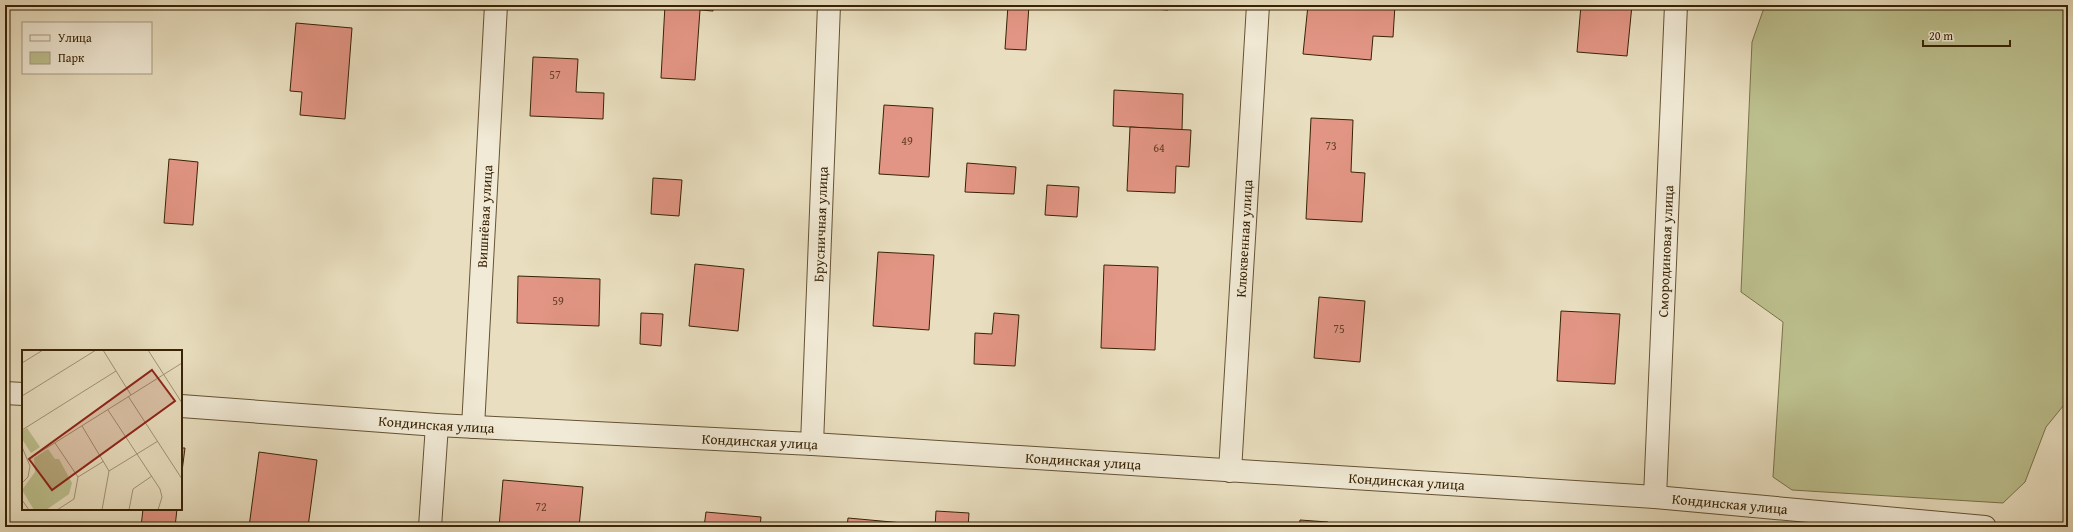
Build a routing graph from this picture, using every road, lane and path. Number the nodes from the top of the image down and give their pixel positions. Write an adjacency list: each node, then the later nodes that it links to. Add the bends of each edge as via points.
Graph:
1 (496, 5): 9 (street, Вишнёвая улица)
2 (830, 5): 10 (street, Брусничная улица)
3 (1258, 5): 11 (street, Клюквенная улица)
4 (1676, 5): 12 (street, Смородиновая улица)
5 (5, 393): 6 (street)
6 (22, 394)
7 (182, 406): 8 (street, Кондинская улица)
8 (437, 425): 9 (street, Кондинская улица); 13 (street)
9 (473, 428): 10 (street, Кондинская улица)
10 (812, 444): 11 (street, Кондинская улица)
11 (1230, 471): 12 (street, Кондинская улица)
12 (1655, 497): 14 (street, Кондинская улица)
13 (430, 527)
14 (1985, 527)

